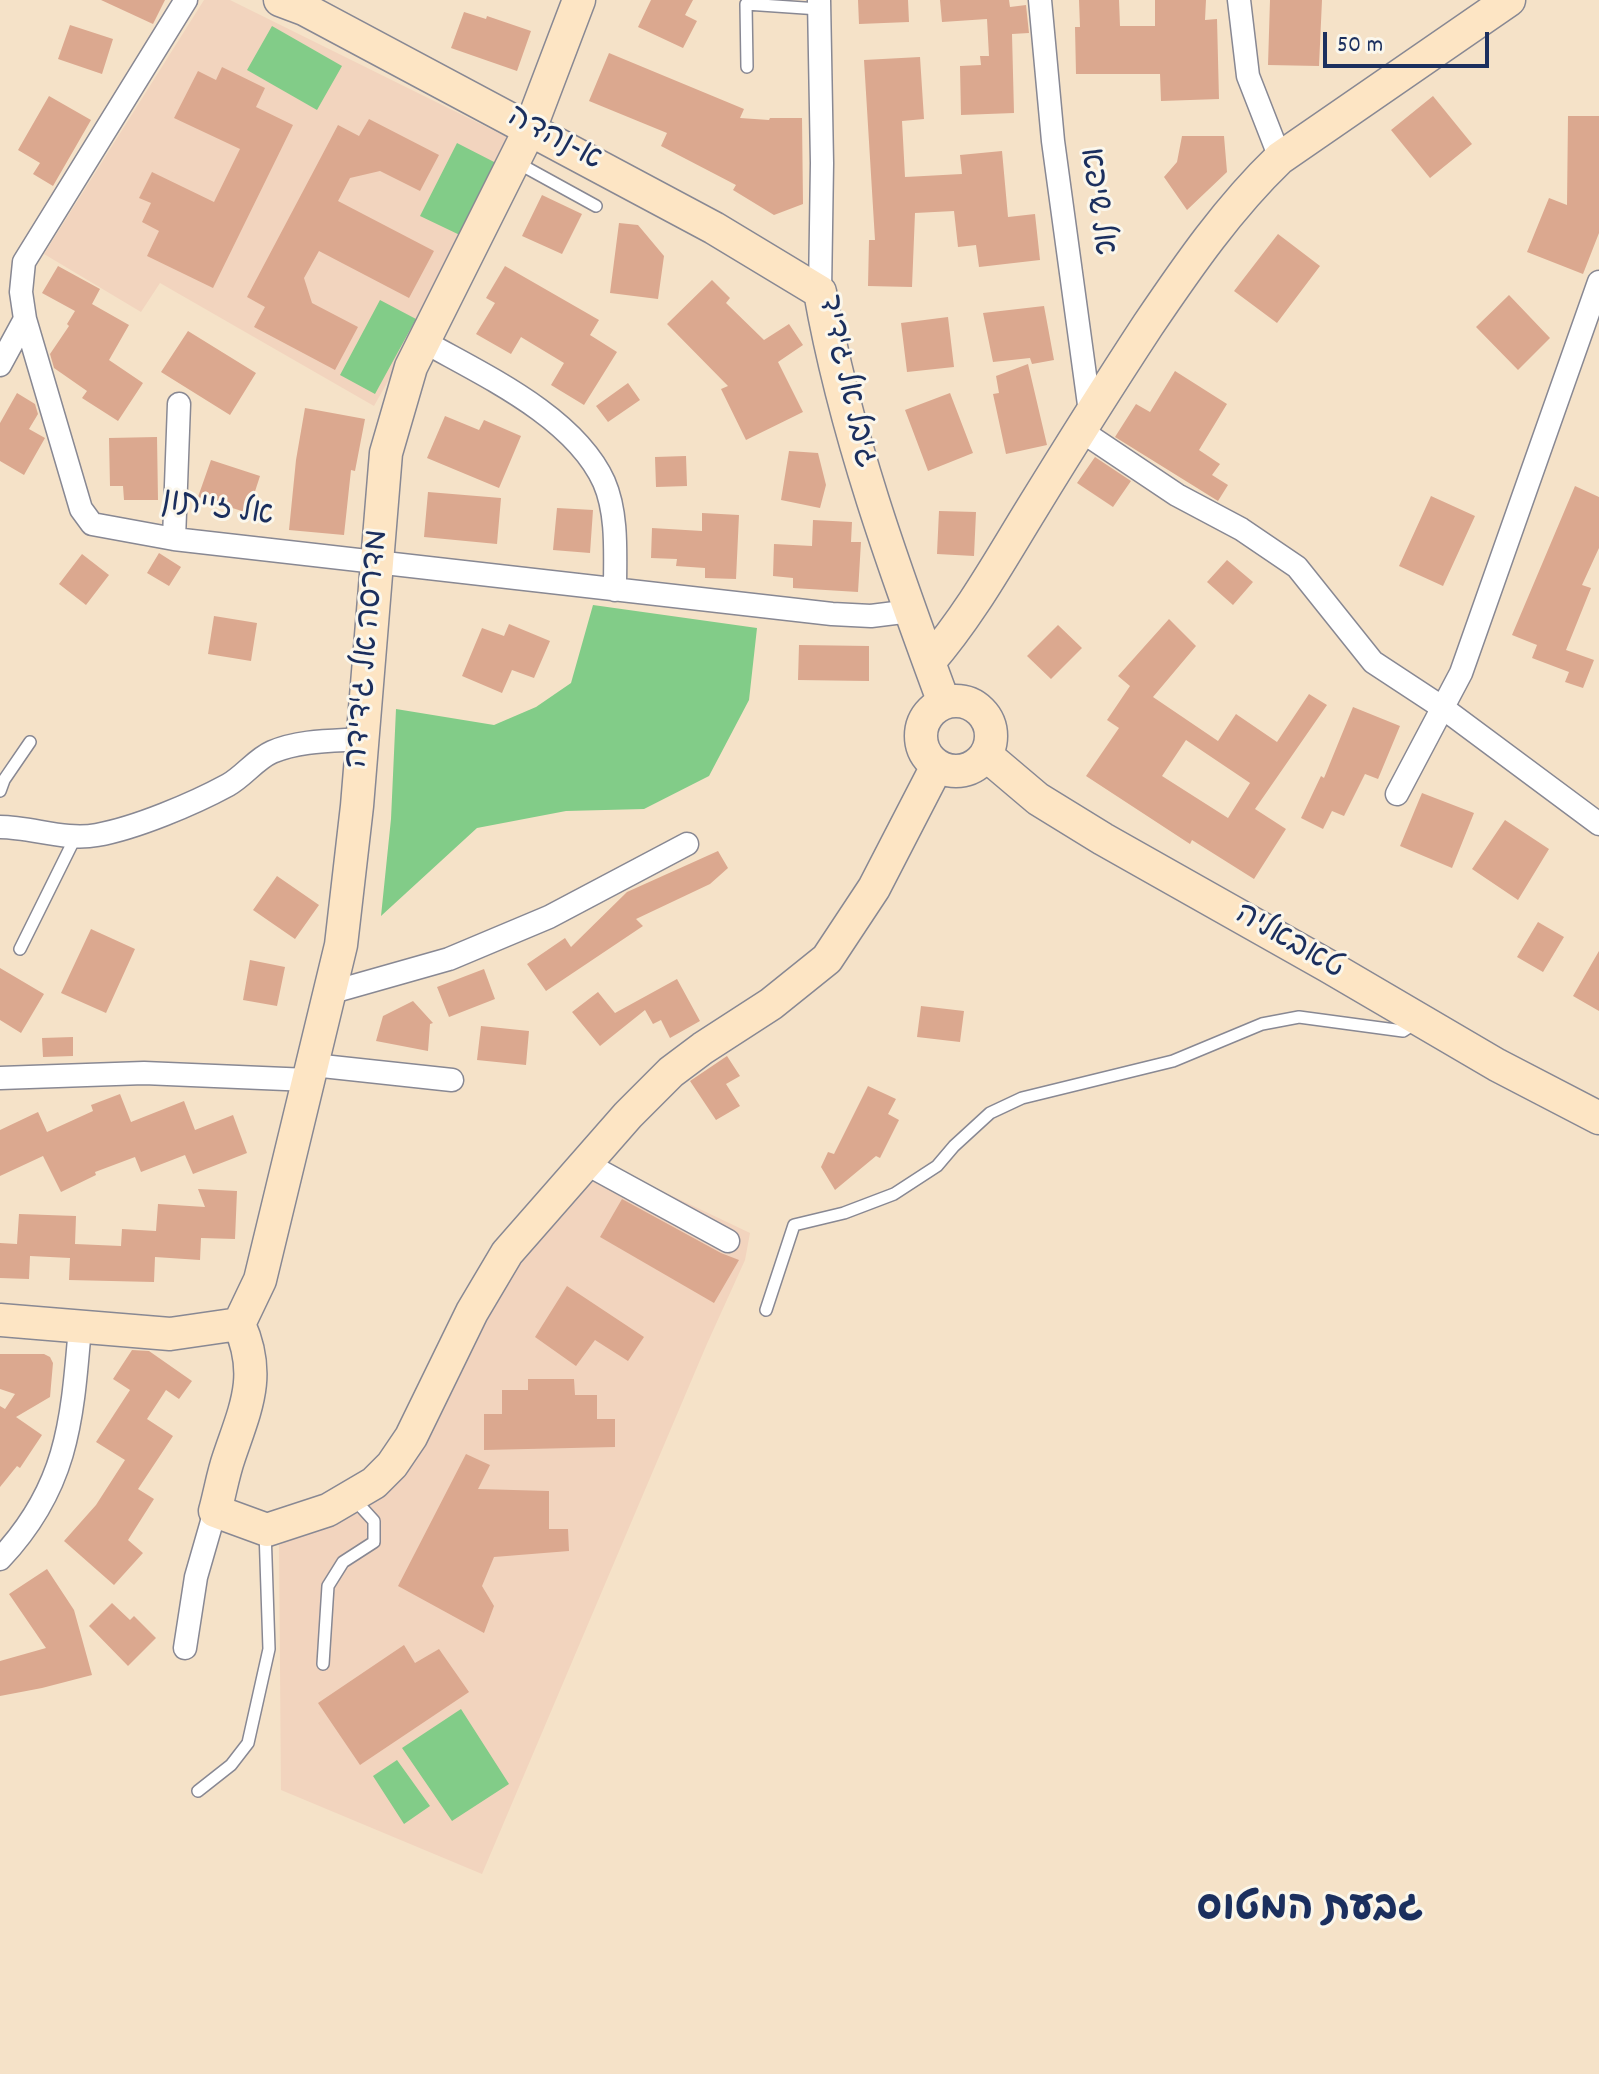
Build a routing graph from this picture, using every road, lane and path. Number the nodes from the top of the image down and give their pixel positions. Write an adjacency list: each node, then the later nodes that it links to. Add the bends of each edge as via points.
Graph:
1 (186, 0): 15 (street, אל זייתון, via 24,262)
2 (579, 0): 9 (street, מדרסה אל ג'דידה)
3 (1040, 0): 19 (street, אל שיפא)
4 (1239, 0): 10 (street, via 1248,76)
5 (1509, 0): 10 (street)
6 (297, 3): 9 (street, א-נהדה)
7 (819, 4): 8 (lane, via 746,4); 14 (street, ג'בל אל ג'דיד)
8 (747, 67)
9 (530, 129): 11 (street, מדרסה אל ג'דידה); 14 (street, א-נהדה)
10 (1280, 158): 19 (street, via 1208,238)
11 (514, 161): 12 (lane); 16 (street, מדרסה אל ג'דידה)
12 (596, 206)
13 (1599, 282): 26 (street, via 1461,673)
14 (820, 292): 23 (street, ג'בל אל ג'דיד, via 856,450)
15 (25, 319): 17 (street); 20 (street, אל זייתון, via 81,509 92,524)
16 (423, 341): 21 (street, מדרסה אל ג'דידה, via 386,453); 22 (street, via 548,416 591,460 605,483 611,510)
17 (0, 365)
18 (179, 404): 20 (street)
19 (1085, 421): 24 (street, via 958,626); 26 (street, via 1177,495 1297,567 1373,662)
20 (174, 539): 21 (street, אל זייתון)
21 (377, 564): 22 (street, אל זייתון); 27 (street, מדרסה אל ג'דידה)
22 (615, 590): 23 (street, אל זייתון, via 858,616)
23 (911, 611): 24 (street, ג'בל אל ג'דיד)
24 (929, 662): 25 (street, ג'בל אל ג'דיד)
25 (944, 703): 29 (street, via 966,702 984,714 991,734); 30 (street, via 922,727 923,749)
26 (1443, 708): 32 (street); 34 (street)
27 (363, 739): 35 (street, via 270,752 230,784 146,820 96,836); 38 (street, מדרסה אל ג'דידה, via 342,932)
28 (30, 742): 31 (lane)
29 (986, 755): 30 (street, via 969,769); 39 (street, טאבאליה, via 1038,799 1090,831)
30 (937, 766): 44 (street, via 874,888 827,959 671,1072)
31 (0, 791)
32 (1397, 794)
33 (1, 822): 35 (street)
34 (1599, 824)
35 (76, 836): 37 (lane)
36 (687, 844): 38 (street, via 535,923 449,959)
37 (20, 949)
38 (329, 993): 40 (street, מדרסה אל ג'דידה)
39 (1420, 1020): 43 (street, טאבאליה); 46 (lane, via 1403,1031 1287,1019 1173,1061 1022,1098 990,1113 937,1166 894,1194 794,1225)
40 (311, 1073): 41 (street); 42 (street); 48 (street, מדרסה אל ג'דידה, via 260,1280)
41 (0, 1078)
42 (452, 1080)
43 (1599, 1118)
44 (585, 1163): 45 (street); 50 (street, via 487,1283 405,1446 374,1483)
45 (728, 1241)
46 (766, 1310)
47 (0, 1320): 49 (street)
48 (239, 1324): 49 (street, via 170,1334); 51 (street, via 251,1362 251,1392)
49 (80, 1327): 53 (street, via 62,1459 41,1509)
50 (352, 1497): 52 (street, via 315,1516); 55 (lane, via 374,1521 374,1542 343,1562 328,1586)
51 (215, 1511): 52 (street); 54 (street, via 196,1577)
52 (265, 1529): 56 (lane, via 269,1649 248,1743 231,1765)
53 (0, 1559)
54 (185, 1648)
55 (323, 1664)
56 (198, 1791)

